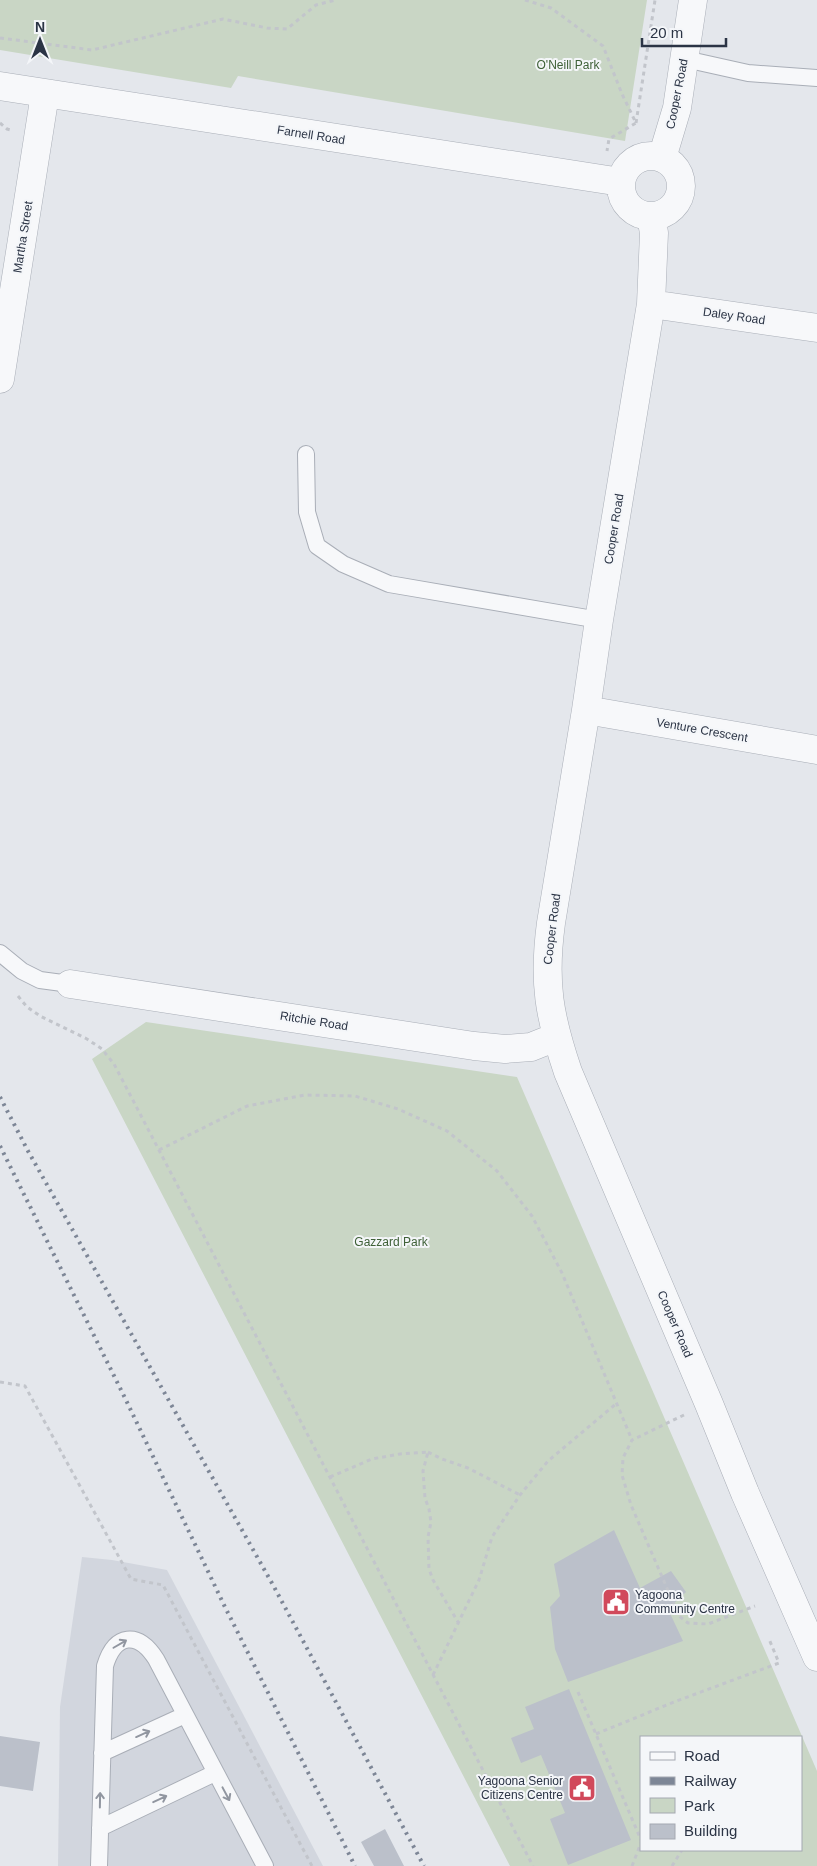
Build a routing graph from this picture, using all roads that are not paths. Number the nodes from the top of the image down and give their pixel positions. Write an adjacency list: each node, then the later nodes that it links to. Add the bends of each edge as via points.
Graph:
1 (694, 0): 2 (street, Cooper Road)
2 (684, 59): 3 (lane, via 748,73); 6 (street, Cooper Road, via 677,108)
3 (817, 78)
4 (0, 86): 5 (street, Farnell Road)
5 (45, 94): 7 (street, Farnell Road); 11 (street, Martha Street)
6 (662, 158): 7 (street, via 653,156 636,160); 8 (street, via 677,172 681,181 680,192 670,209)
7 (612, 180): 8 (street, via 632,209)
8 (651, 216): 9 (street, Cooper Road, via 654,233)
9 (651, 304): 10 (street, Daley Road); 13 (street, Cooper Road)
10 (817, 328)
11 (0, 379)
12 (306, 454): 13 (lane, via 307,512 316,546 343,564 389,584)
13 (599, 620): 14 (street, Cooper Road)
14 (586, 710): 15 (street, Venture Crescent); 18 (street, Cooper Road, via 547,951 549,1007)
15 (817, 750)
16 (0, 953): 17 (lane, via 22,971 40,980)
17 (70, 984): 18 (street, Ritchie Road, via 474,1046 531,1047)
18 (556, 1037): 19 (street, Cooper Road, via 568,1072)
19 (817, 1657)
20 (185, 1715): 21 (lane, one-way to 20); 21 (lane, one-way to 20, via 105,1666 115,1645 126,1640 139,1641 149,1649); 22 (lane)
21 (102, 1753): 23 (lane, one-way to 21)
22 (215, 1773): 23 (lane, one-way to 22); 25 (lane, one-way to 25)
23 (100, 1828): 24 (lane)
24 (99, 1866)
25 (265, 1866)

